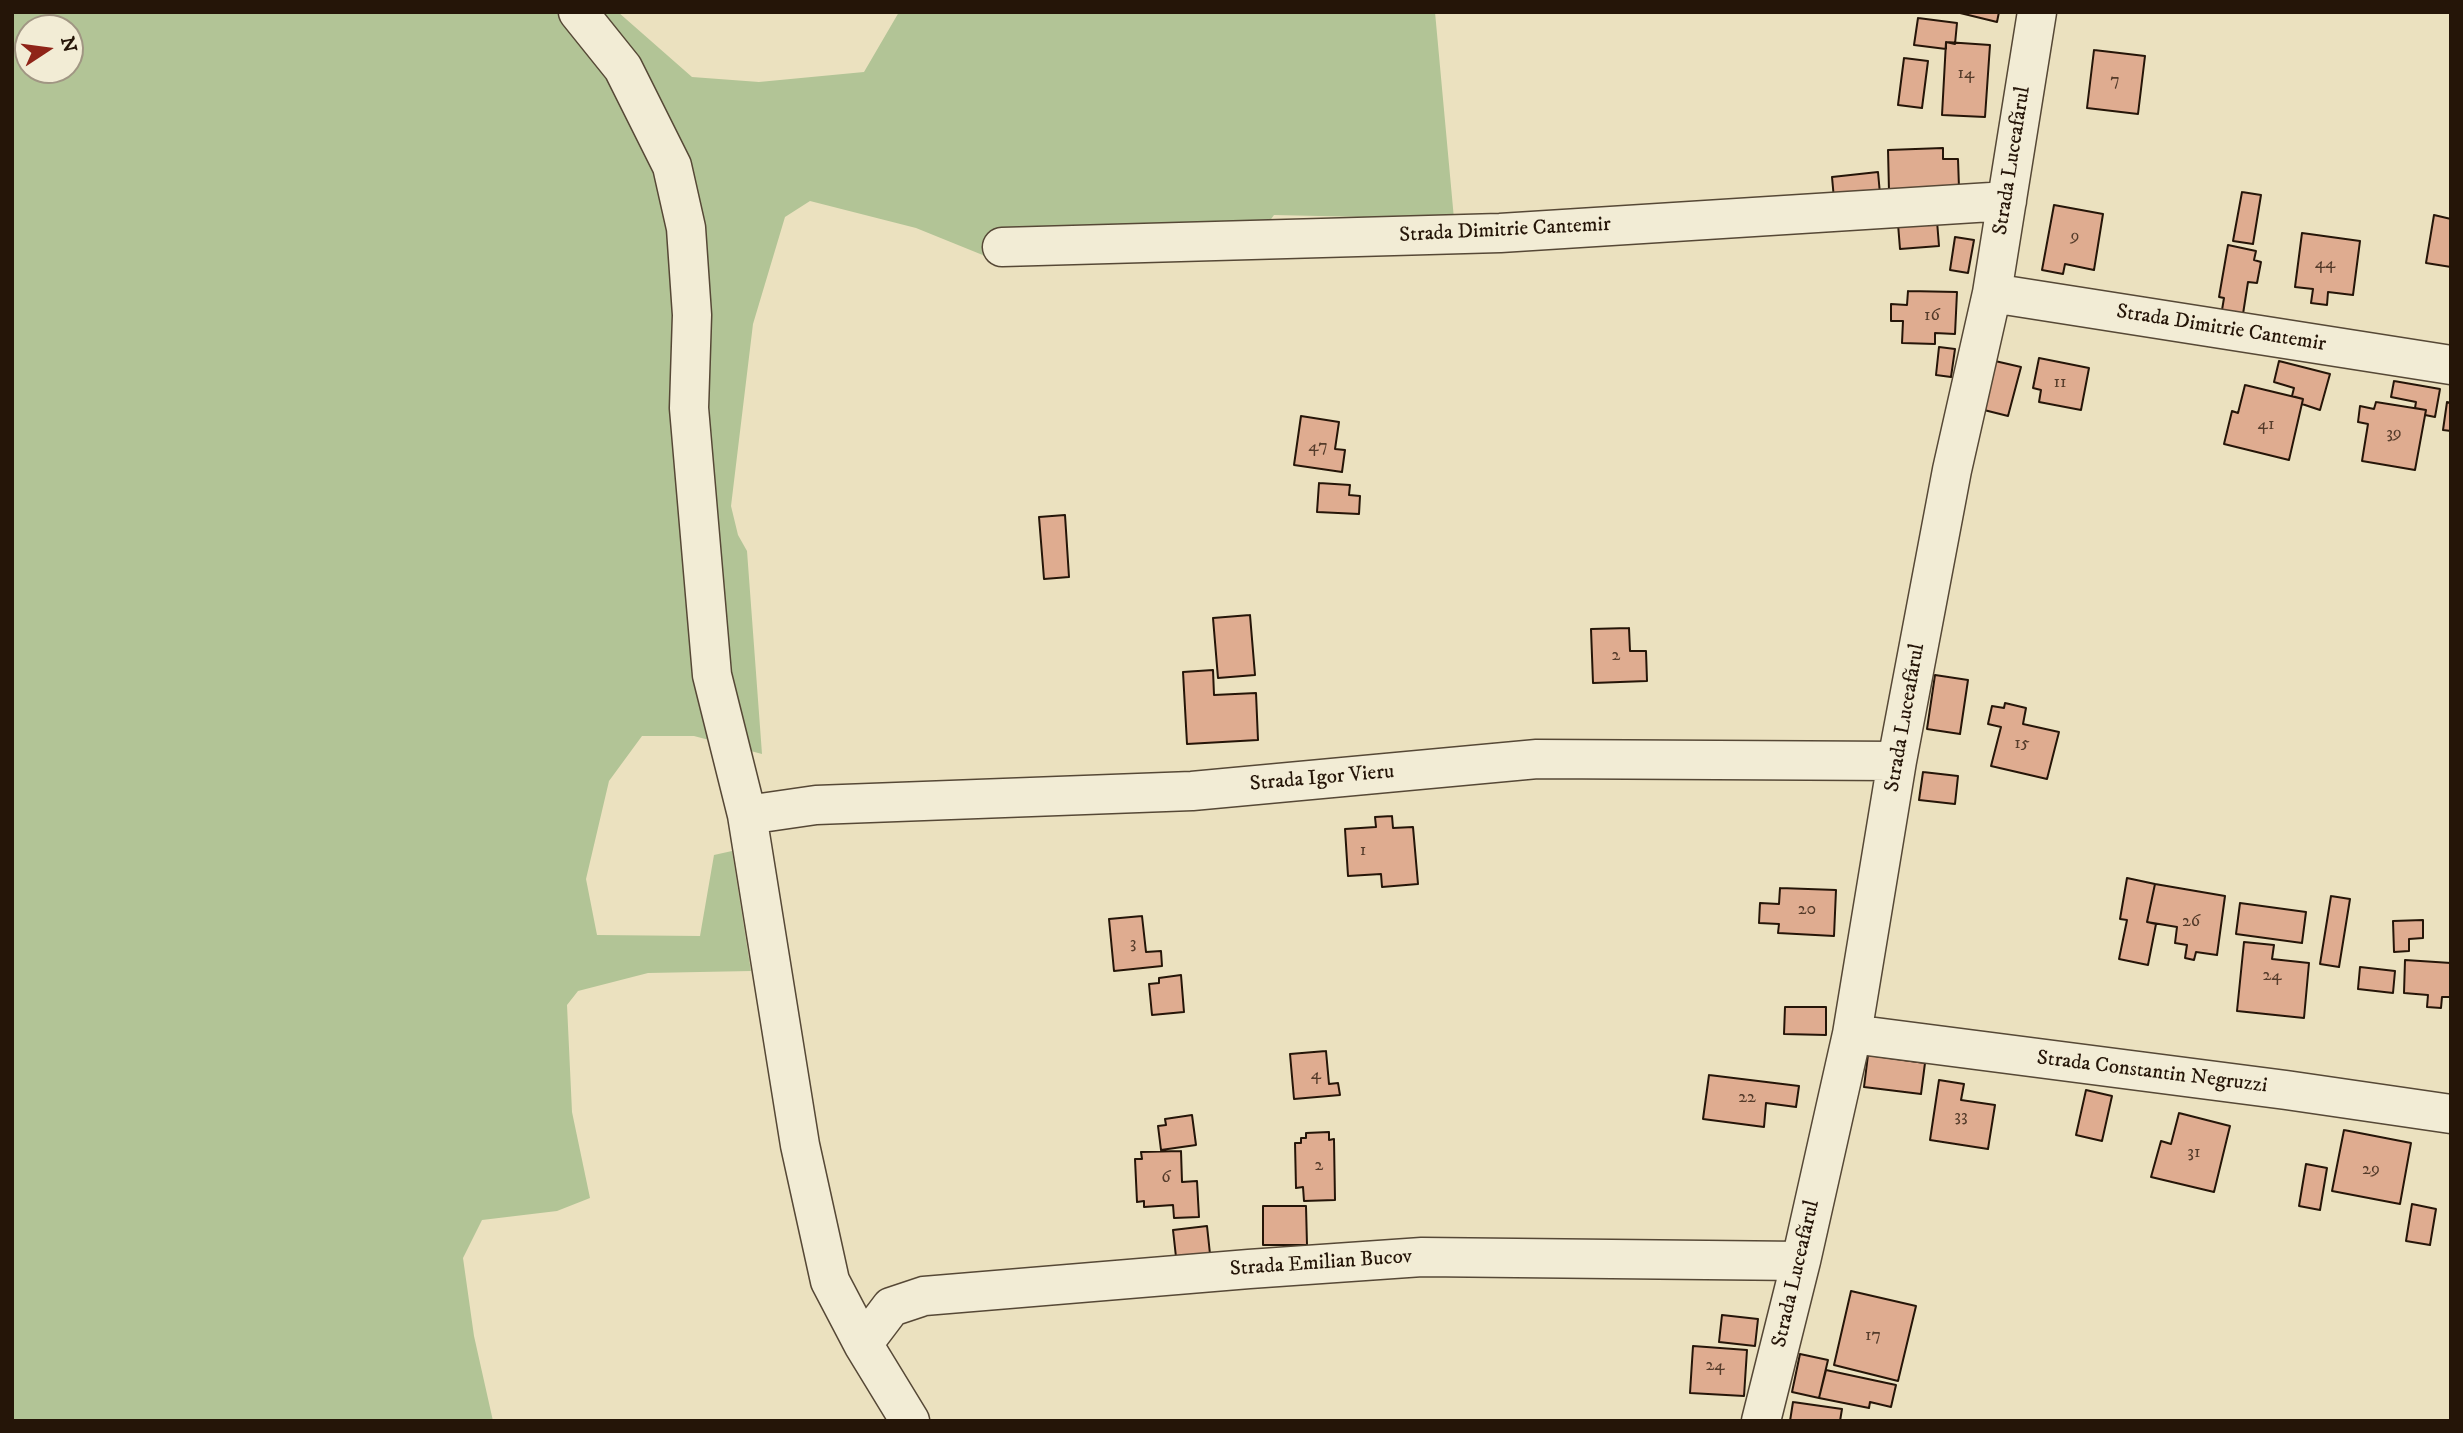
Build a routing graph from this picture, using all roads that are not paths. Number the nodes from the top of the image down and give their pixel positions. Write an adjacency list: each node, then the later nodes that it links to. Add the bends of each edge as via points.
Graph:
1 (578, 12): 8 (street, via 623,68 672,166 686,229 692,315 689,408 712,675)
2 (2038, 12): 3 (street, Strada Luceafărul)
3 (2007, 201): 4 (street, Strada Dimitrie Cantemir, via 1500,233); 5 (street, Strada Luceafărul)
4 (1002, 247)
5 (1992, 293): 6 (street, Strada Dimitrie Cantemir); 7 (street, Strada Luceafărul, via 1952,470)
6 (2451, 365)
7 (1897, 761): 8 (street, Strada Igor Vieru, via 1537,759 1192,791 816,805); 9 (street, Strada Luceafărul)
8 (747, 815): 12 (street, via 806,1172 830,1281)
9 (1852, 1034): 10 (street, Strada Constantin Negruzzi); 11 (street, Strada Luceafărul)
10 (2451, 1114)
11 (1801, 1261): 12 (street, Strada Emilian Bucov, via 1422,1257 937,1294 891,1307); 14 (street, Strada Luceafărul)
12 (863, 1344): 13 (street)
13 (911, 1421)
14 (1761, 1421)

